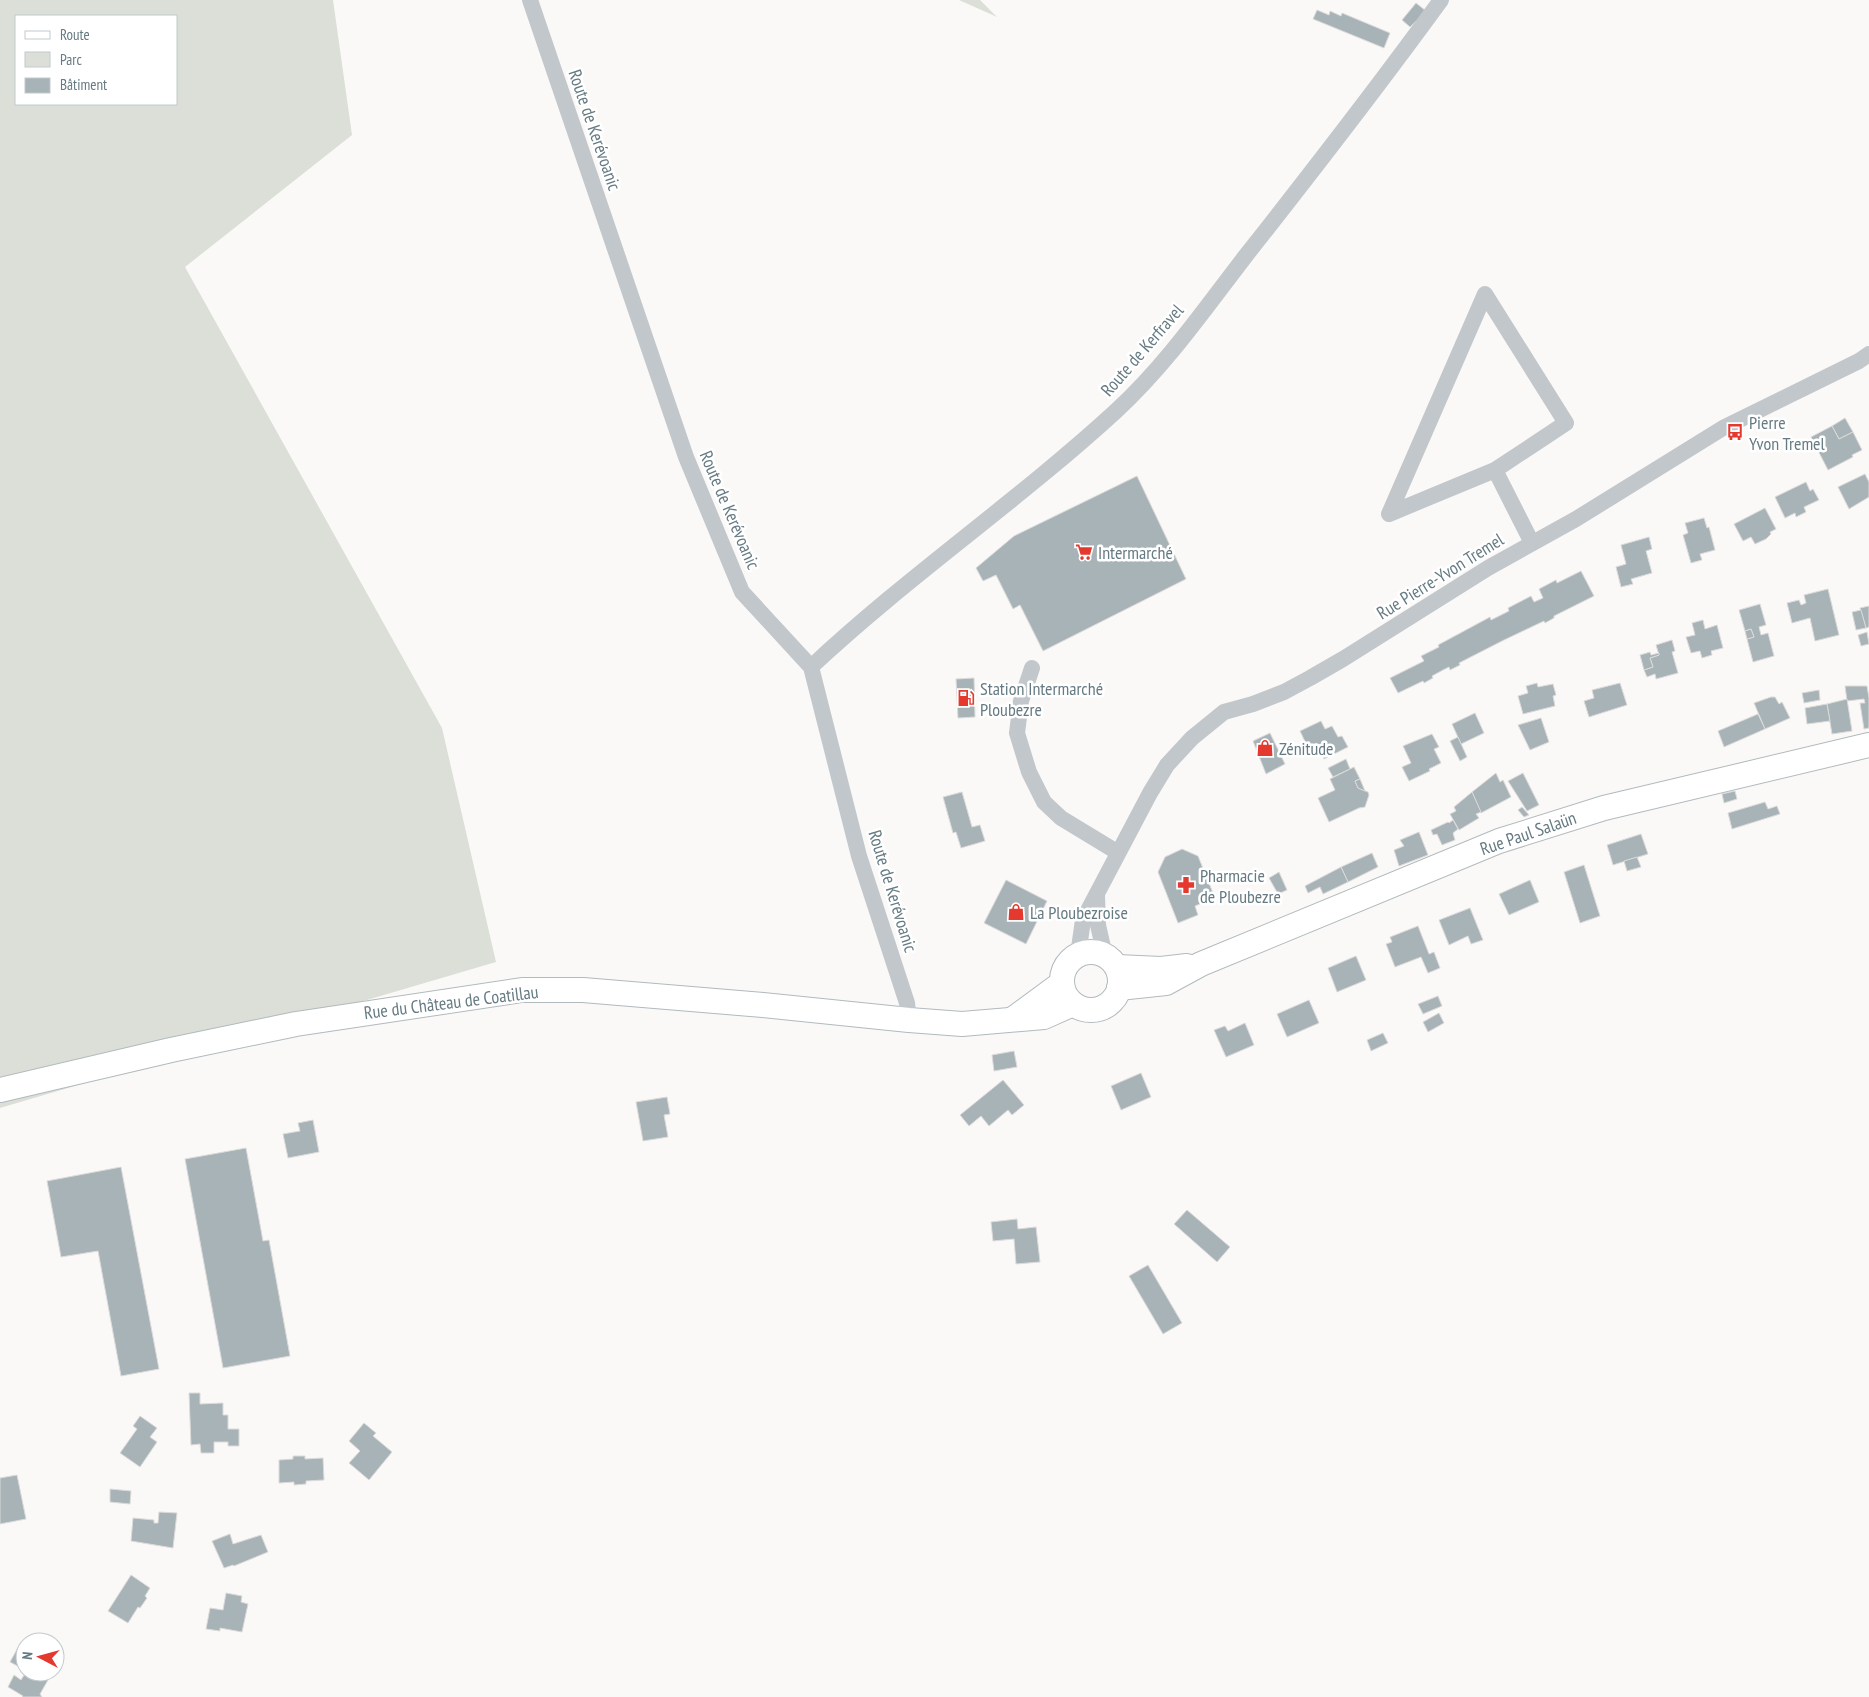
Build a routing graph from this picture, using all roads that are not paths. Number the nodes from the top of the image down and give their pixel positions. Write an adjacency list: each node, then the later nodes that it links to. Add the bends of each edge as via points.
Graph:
1 (530, 0): 6 (street, Route de Kerévoanic, via 686,457 742,592)
2 (1441, 0): 6 (street, Route de Kerfravel, via 1349,125 1158,369 1116,410 853,628)
3 (1869, 354): 5 (street, Rue Pierre-Yvon Tremel, via 1723,428)
4 (1494, 470): 4 (street, via 1566,423 1485,294 1389,514); 5 (street)
5 (1532, 543): 9 (street, Rue Pierre-Yvon Tremel, via 1310,678 1284,692 1224,712 1192,738 1167,765)
6 (811, 667): 15 (street, Route de Kerévoanic, via 859,856 907,1003)
7 (1032, 668): 9 (street, via 1021,701 1017,733 1029,772 1044,802 1060,818)
8 (1869, 745): 12 (main road, Rue Paul Salaün, via 1604,808 1499,841 1201,964)
9 (1117, 852): 10 (street, Rue Pierre-Yvon Tremel)
10 (1097, 895): 11 (street, Rue Pierre-Yvon Tremel, via 1083,920); 12 (street, Rue Pierre-Yvon Tremel, via 1098,925)
11 (1078, 955): 12 (main road, via 1092,952); 13 (main road, via 1069,962)
12 (1113, 970): 14 (main road, via 1114,999 1106,1006 1095,1010)
13 (1062, 983): 14 (main road); 16 (main road)
14 (1073, 1004): 16 (main road, via 1044,1017)
15 (909, 1020): 16 (main road, via 962,1024); 17 (main road, Rue du Château de Coatillau, via 583,990 522,990 296,1024)
16 (1012, 1020)
17 (0, 1090)

